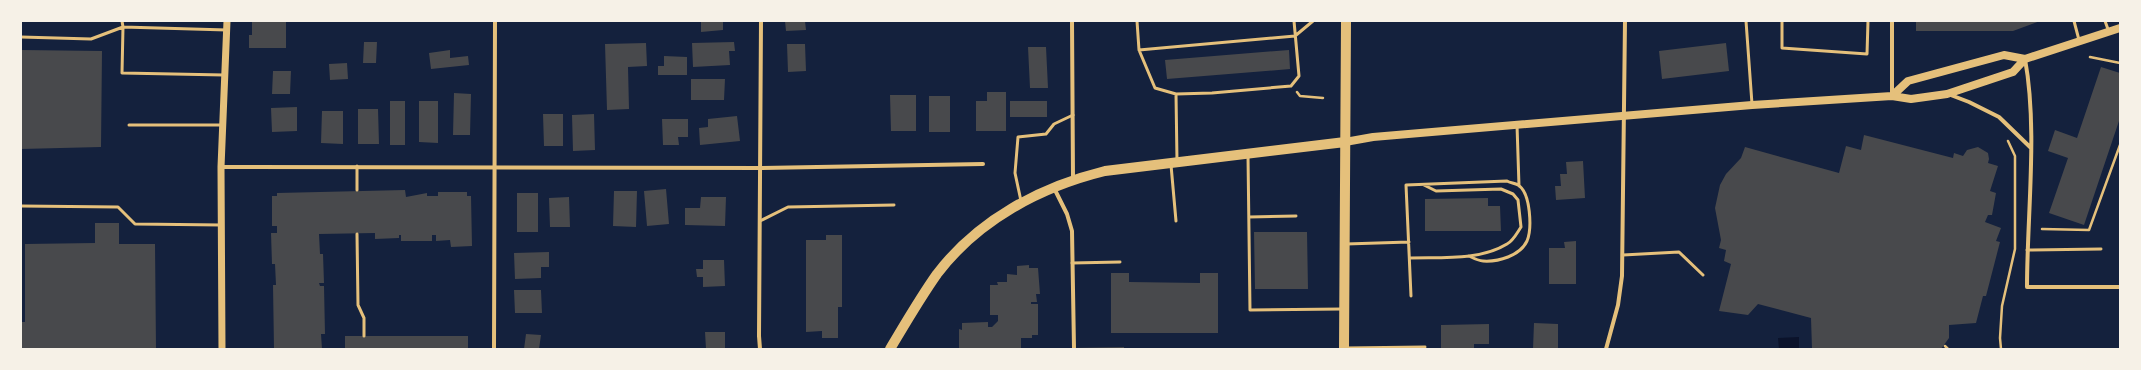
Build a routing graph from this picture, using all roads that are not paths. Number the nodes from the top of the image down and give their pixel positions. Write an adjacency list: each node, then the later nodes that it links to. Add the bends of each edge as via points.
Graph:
1 (122, 21): 17 (lane)
2 (227, 21): 19 (street)
3 (495, 21): 43 (street)
4 (761, 21): 44 (street)
5 (1072, 21): 31 (street)
6 (1137, 21): 24 (lane)
7 (1294, 21): 21 (lane)
8 (1313, 21): 21 (lane)
9 (1346, 21): 36 (main road)
10 (1625, 21): 32 (street)
11 (1746, 21): 30 (lane)
12 (1782, 21): 13 (lane, via 1782,48 1867,54)
13 (1868, 21)
14 (1892, 21): 29 (street)
15 (2074, 21): 23 (lane)
16 (2105, 21): 20 (lane)
17 (123, 27): 19 (lane); 22 (lane, via 91,39); 26 (lane, via 122,73)
18 (2120, 28): 20 (main road)
19 (227, 30): 26 (street)
20 (2109, 32): 23 (main road)
21 (1295, 36): 24 (lane); 27 (lane, via 1298,76 1291,86)
22 (21, 37)
23 (2080, 41): 25 (main road)
24 (1139, 50): 27 (lane, via 1155,88)
25 (2025, 59): 28 (main road, via 2013,72); 29 (main road, via 2004,55 1915,79 1908,81); 37 (street, via 2029,79)
26 (225, 76): 34 (street)
27 (1176, 94): 39 (lane)
28 (1947, 94): 29 (main road, via 1911,99); 37 (street, via 1999,117)
29 (1892, 96): 30 (main road)
30 (1752, 105): 32 (main road)
31 (1073, 115): 45 (street); 50 (lane, via 1054,124 1046,134 1018,137 1015,173)
32 (1625, 117): 35 (main road); 63 (street)
33 (129, 125): 34 (lane)
34 (222, 125): 42 (street)
35 (1517, 125): 36 (main road, via 1373,137); 48 (lane)
36 (1345, 142): 38 (main road); 60 (main road)
37 (2030, 148): 62 (street)
38 (1248, 154): 39 (main road); 54 (lane)
39 (1174, 163): 45 (main road, via 1105,171); 56 (lane)
40 (983, 164): 44 (street)
41 (357, 166): 42 (street); 43 (street); 49 (lane)
42 (221, 167): 57 (street)
43 (495, 167): 44 (street); 77 (street)
44 (760, 168): 55 (street)
45 (1073, 179): 47 (main road)
46 (1422, 184): 48 (lane, via 1507,181); 59 (lane, via 1406,186); 64 (lane, via 1436,190 1501,189 1513,194 1518,200 1521,227 1514,238 1508,244)
47 (1054, 186): 50 (main road); 67 (street, via 1072,231)
48 (1519, 186): 64 (lane, via 1528,199 1530,220 1527,242 1516,253 1502,259 1482,262)
49 (357, 190)
50 (1021, 203): 79 (main road, via 993,220 962,246 937,274)
51 (894, 204): 55 (lane, via 788,207)
52 (21, 206): 57 (lane, via 118,207 135,224)
53 (1296, 216): 54 (lane)
54 (1249, 217): 71 (lane, via 1250,310)
55 (760, 221): 78 (street)
56 (1176, 221)
57 (221, 225): 76 (street)
58 (358, 234): 72 (lane, via 358,306 364,318)
59 (1409, 242): 60 (lane); 65 (lane)
60 (1344, 244): 71 (main road)
61 (2101, 249): 62 (lane)
62 (2027, 250): 69 (street, via 2026,287)
63 (1623, 255): 68 (lane, via 1679,252); 80 (street, via 1619,298)
64 (1469, 256): 65 (lane)
65 (1410, 258): 70 (lane)
66 (1120, 262): 67 (lane)
67 (1072, 263): 74 (street)
68 (1702, 275)
69 (2120, 287)
70 (1410, 296)
71 (1344, 309): 75 (main road)
72 (364, 336)
73 (1425, 347): 75 (lane)
74 (1074, 348)
75 (1344, 348)
76 (222, 349)
77 (494, 349)
78 (760, 349)
79 (890, 349)
80 (1606, 349)

